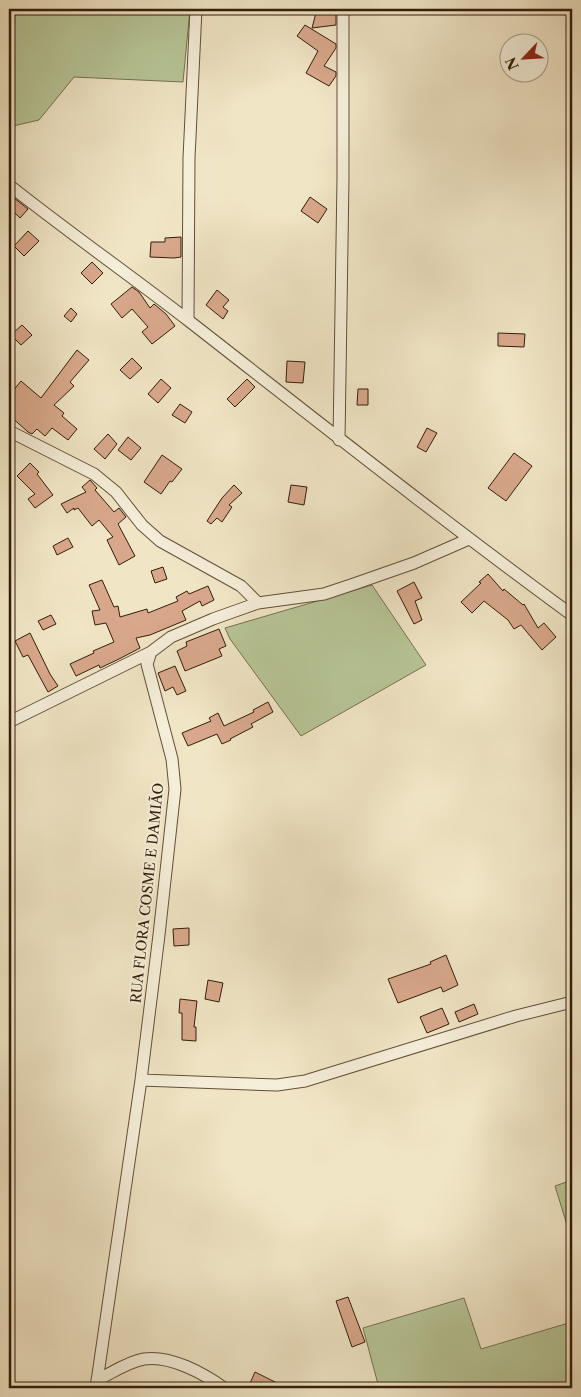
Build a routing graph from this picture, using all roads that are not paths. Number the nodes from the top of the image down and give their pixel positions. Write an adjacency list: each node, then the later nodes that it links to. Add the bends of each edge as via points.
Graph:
1 (196, 9): 4 (street, via 189,158)
2 (343, 9): 6 (street)
3 (9, 185): 4 (street)
4 (188, 320): 6 (street)
5 (9, 431): 8 (street, via 94,474 116,492 151,534 241,586)
6 (339, 440): 7 (street)
7 (469, 539): 8 (street, via 414,563 324,594); 9 (street)
8 (258, 603): 10 (street, via 171,637)
9 (572, 615)
10 (151, 652): 11 (street); 13 (street, RUA FLORA COSME E DAMIÃO, via 147,664 172,759 175,789)
11 (9, 722)
12 (572, 1002): 13 (street, via 508,1018 305,1081 277,1085)
13 (141, 1080): 14 (street, RUA FLORA COSME E DAMIÃO)
14 (97, 1384): 15 (street, via 134,1362 153,1358 191,1370)
15 (224, 1388)

